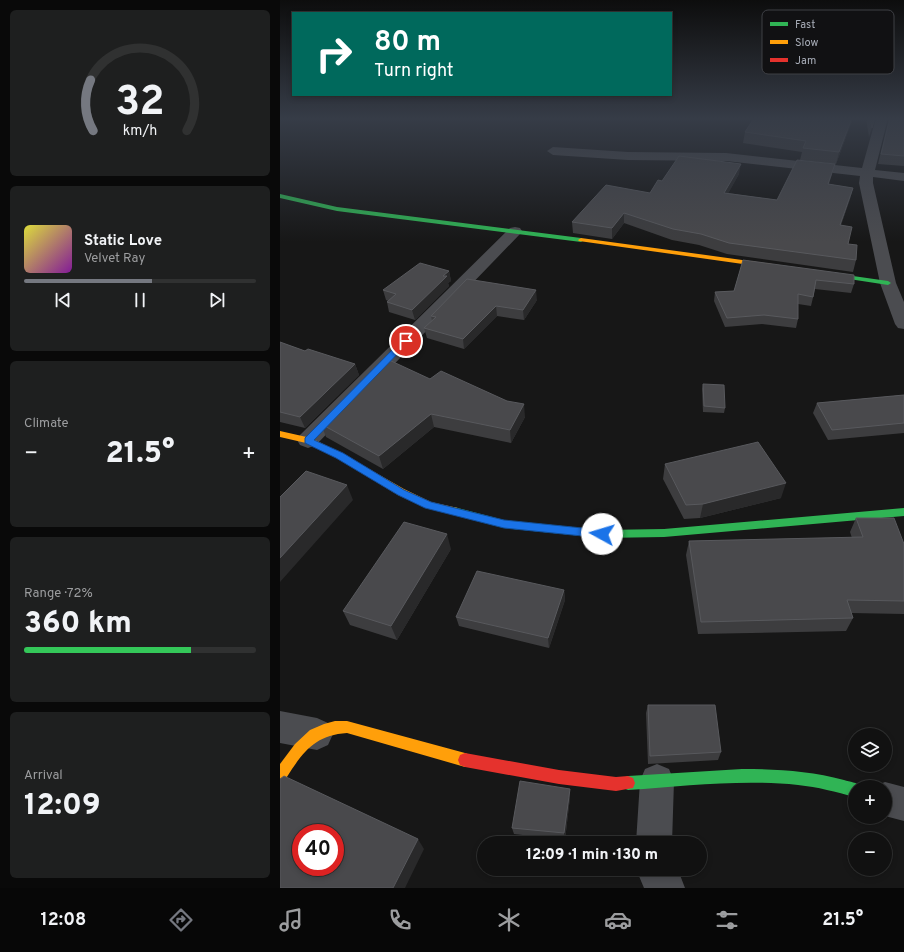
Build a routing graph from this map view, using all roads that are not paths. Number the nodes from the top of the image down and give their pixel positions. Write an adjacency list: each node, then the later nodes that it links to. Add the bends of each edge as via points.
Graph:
1 (746, 159): 3 (street)
2 (871, 159): 3 (street)
3 (867, 174): 4 (street); 9 (street, via 866,184)
4 (904, 177)
5 (280, 196): 6 (street, via 337,209)
6 (515, 231): 7 (street); 12 (street)
7 (779, 267)
8 (818, 273): 9 (street)
9 (888, 282): 10 (street)
10 (904, 324)
11 (280, 434): 12 (street)
12 (308, 440): 13 (street, via 429,505 504,524 602,534 664,533)
13 (904, 512)
14 (280, 728): 15 (street)
15 (318, 734): 16 (street, via 296,750); 17 (street, via 331,727 347,727 467,761 616,784)
16 (280, 776)
17 (657, 781): 18 (street, via 773,775); 21 (street)
18 (848, 788)
19 (892, 801): 20 (street)
20 (904, 804)
21 (654, 836)
22 (657, 876): 23 (street)
23 (667, 888)

